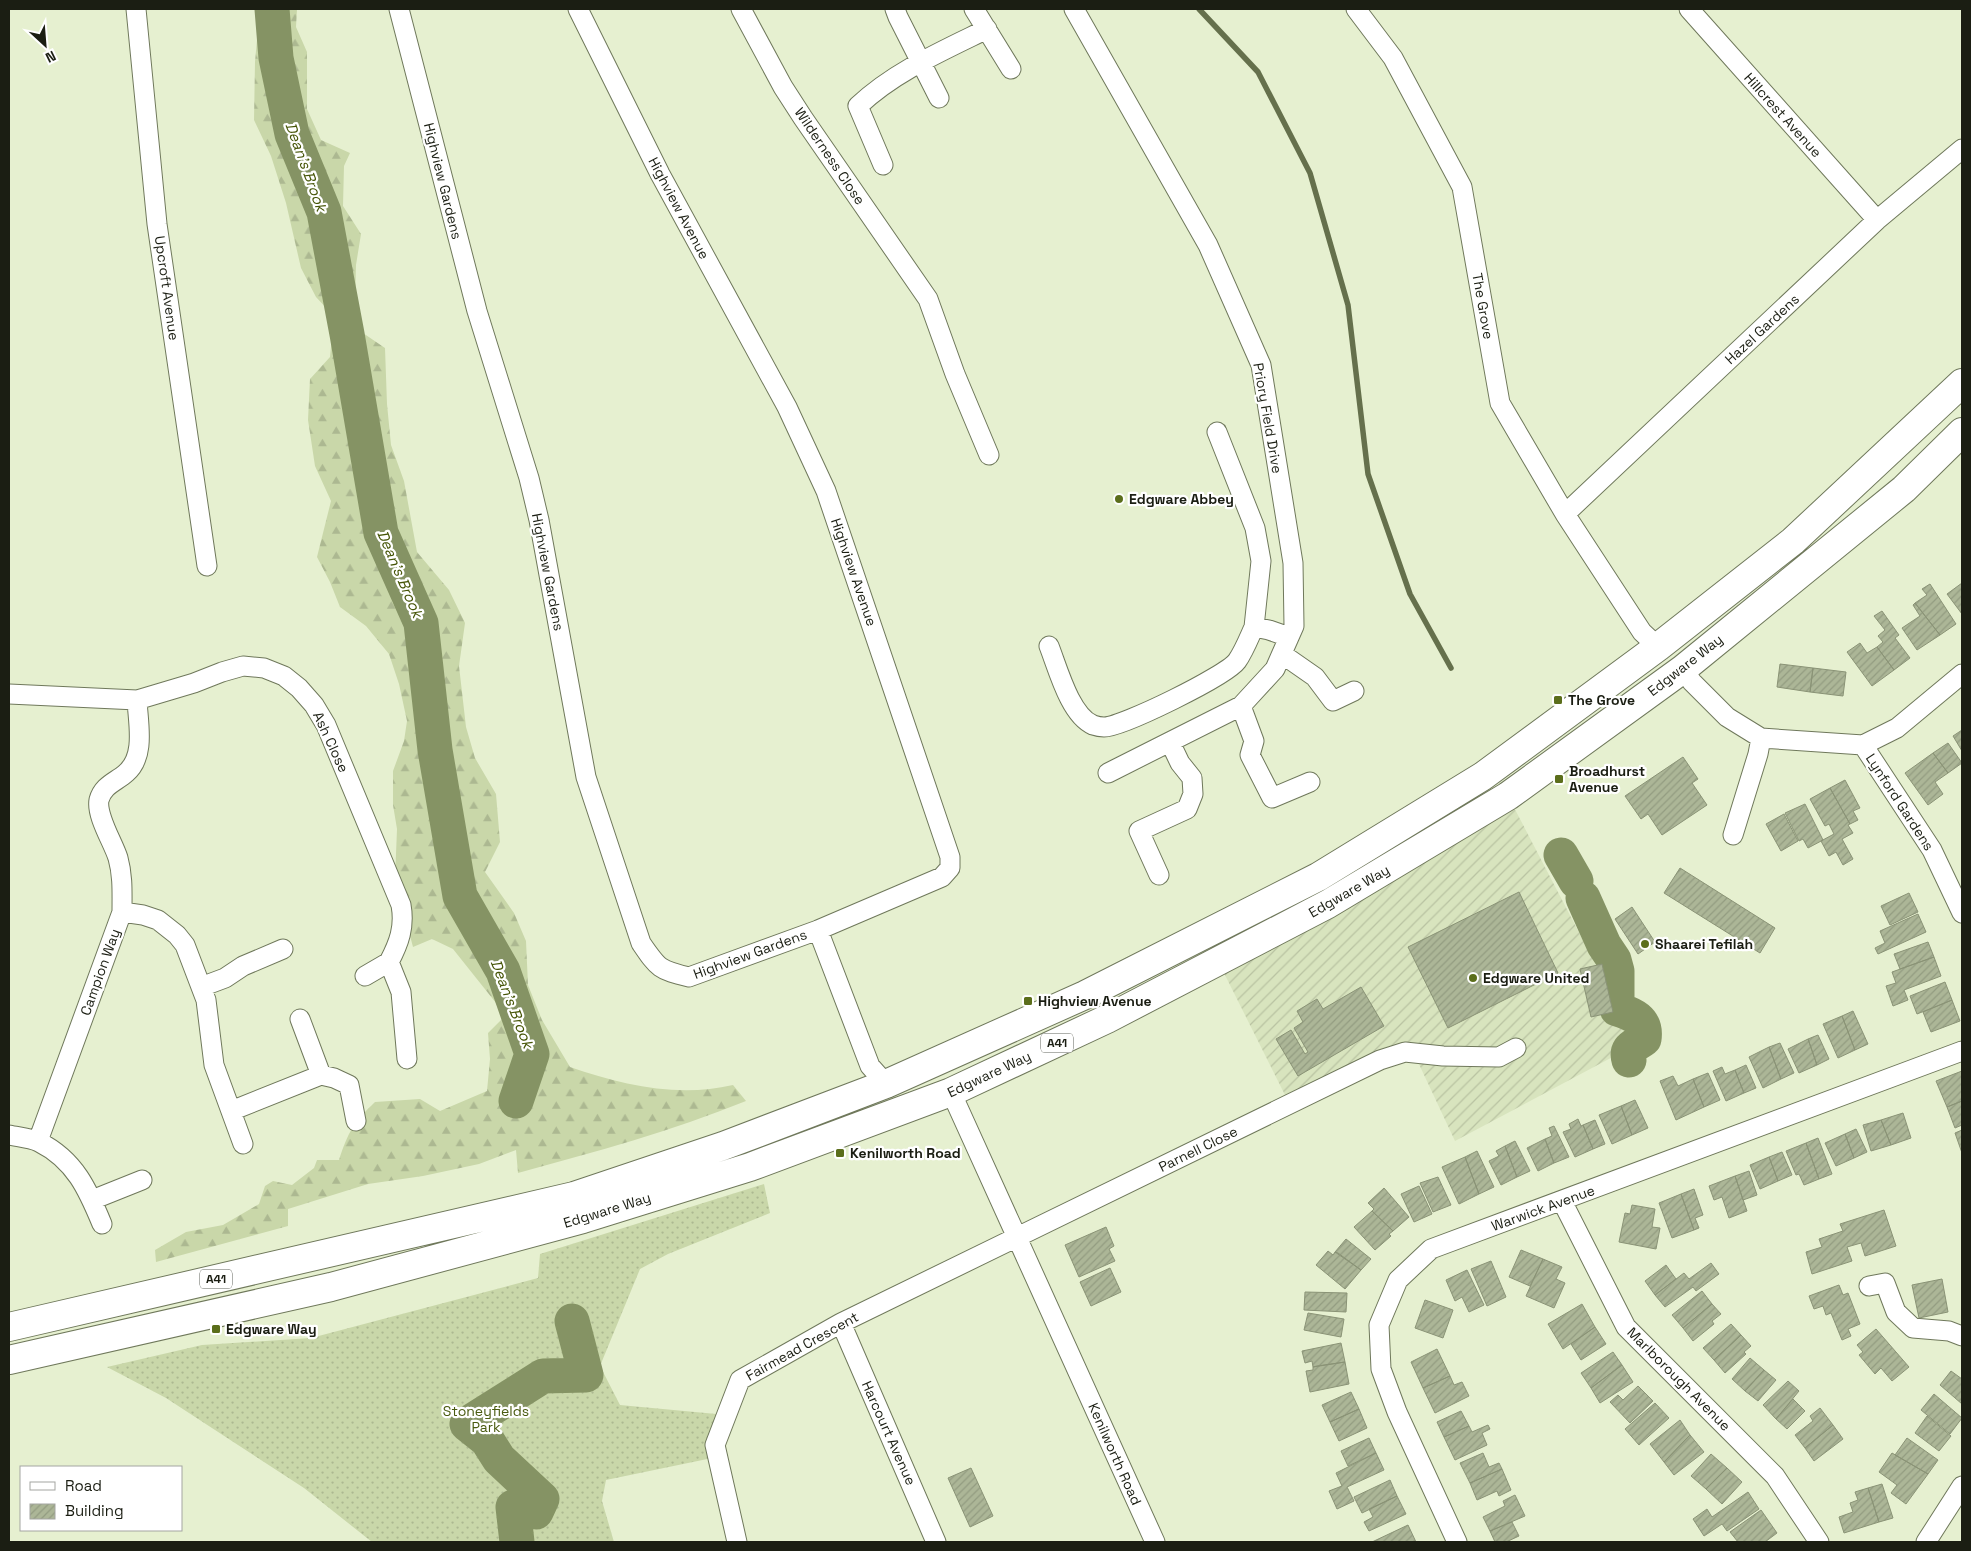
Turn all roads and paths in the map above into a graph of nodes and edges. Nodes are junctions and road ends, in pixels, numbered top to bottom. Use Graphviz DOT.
graph roads {
  1 [pos="136,9"];
  2 [pos="399,9"];
  3 [pos="578,9"];
  4 [pos="741,9"];
  5 [pos="895,9"];
  6 [pos="974,9"];
  7 [pos="1074,9"];
  8 [pos="1356,9"];
  9 [pos="1689,9"];
  10 [pos="986,29"];
  11 [pos="921,62"];
  12 [pos="1011,69"];
  13 [pos="939,98"];
  14 [pos="1962,149"];
  15 [pos="883,165"];
  16 [pos="1877,220"];
  17 [pos="1955,390"];
  18 [pos="1217,432"];
  19 [pos="1962,432"];
  20 [pos="989,456"];
  21 [pos="1565,514"];
  22 [pos="207,566"];
  23 [pos="1254,627"];
  24 [pos="1049,646"];
  25 [pos="1285,646"];
  26 [pos="1658,647"];
  27 [pos="1683,669"];
  28 [pos="1962,674"];
  29 [pos="1354,691"];
  30 [pos="9,694"];
  31 [pos="137,700"];
  32 [pos="1241,706"];
  33 [pos="1761,738"];
  34 [pos="1170,742"];
  35 [pos="1863,745"];
  36 [pos="1108,773"];
  37 [pos="1310,782"];
  38 [pos="1733,835"];
  39 [pos="1159,875"];
  40 [pos="122,912"];
  41 [pos="1962,913"];
  42 [pos="818,930"];
  43 [pos="283,949"];
  44 [pos="389,962"];
  45 [pos="365,976"];
  46 [pos="201,987"];
  47 [pos="300,1019"];
  48 [pos="1516,1048"];
  49 [pos="1962,1051"];
  50 [pos="407,1059"];
  51 [pos="321,1075"];
  52 [pos="886,1084"];
  53 [pos="951,1092"];
  54 [pos="231,1111"];
  55 [pos="356,1121"];
  56 [pos="9,1135"];
  57 [pos="38,1141"];
  58 [pos="243,1144"];
  59 [pos="142,1180"];
  60 [pos="92,1200"];
  61 [pos="1562,1201"];
  62 [pos="102,1224"];
  63 [pos="1016,1237"];
  64 [pos="1869,1286"];
  65 [pos="841,1323"];
  66 [pos="9,1327"];
  67 [pos="1962,1336"];
  68 [pos="9,1360"];
  69 [pos="1962,1486"];
  70 [pos="737,1542"];
  71 [pos="936,1542"];
  72 [pos="1155,1542"];
  73 [pos="1457,1542"];
  74 [pos="1819,1542"];
  75 [pos="1926,1542"];
  1 -- 22 [label="street, Upcroft Avenue"];
  2 -- 42 [label="street, Highview Gardens"];
  3 -- 42 [label="street, Highview Avenue"];
  4 -- 20 [label="street, Wilderness Close"];
  5 -- 11 [label="street"];
  6 -- 10 [label="street"];
  7 -- 25 [label="street, Priory Field Drive"];
  8 -- 21 [label="street, The Grove"];
  9 -- 16 [label="street, Hillcrest Avenue"];
  10 -- 11 [label="street"];
  10 -- 12 [label="street"];
  11 -- 13 [label="street"];
  11 -- 15 [label="street"];
  14 -- 16 [label="street, Hazel Gardens"];
  16 -- 21 [label="street, Hazel Gardens"];
  17 -- 26 [label="highway, Edgware Way / A41"];
  18 -- 23 [label="street"];
  19 -- 27 [label="highway, Edgware Way / A41"];
  21 -- 26 [label="street, The Grove"];
  23 -- 24 [label="street"];
  23 -- 25 [label="street"];
  25 -- 29 [label="street"];
  25 -- 32 [label="street, Priory Field Drive"];
  26 -- 52 [label="highway, Edgware Way / A41"];
  27 -- 33 [label="street, Lynford Gardens"];
  27 -- 53 [label="highway, Edgware Way / A41"];
  28 -- 35 [label="street"];
  30 -- 31 [label="street, Ash Close"];
  31 -- 40 [label="street, Campion Way"];
  31 -- 44 [label="street, Ash Close"];
  32 -- 34 [label="street, Priory Field Drive"];
  32 -- 37 [label="street"];
  33 -- 35 [label="street, Lynford Gardens"];
  33 -- 38 [label="street"];
  34 -- 36 [label="street, Priory Field Drive"];
  34 -- 39 [label="street"];
  35 -- 41 [label="street, Lynford Gardens"];
  40 -- 46 [label="street"];
  40 -- 57 [label="street, Campion Way"];
  42 -- 52 [label="street"];
  43 -- 46 [label="street"];
  44 -- 45 [label="street"];
  44 -- 50 [label="street"];
  46 -- 54 [label="street"];
  47 -- 51 [label="street"];
  48 -- 63 [label="street, Parnell Close"];
  49 -- 61 [label="street, Warwick Avenue"];
  51 -- 54 [label="street"];
  51 -- 55 [label="street"];
  52 -- 66 [label="highway, Edgware Way / A41"];
  53 -- 63 [label="street, Kenilworth Road"];
  53 -- 68 [label="highway, Edgware Way / A41"];
  54 -- 58 [label="street"];
  56 -- 57 [label="street"];
  57 -- 60 [label="street"];
  59 -- 60 [label="street"];
  60 -- 62 [label="street"];
  61 -- 73 [label="street, Warwick Avenue"];
  61 -- 74 [label="street, Marlborough Avenue"];
  63 -- 65 [label="street, Fairmead Crescent"];
  63 -- 72 [label="street, Kenilworth Road"];
  64 -- 67 [label="street"];
  65 -- 70 [label="street, Fairmead Crescent"];
  65 -- 71 [label="street, Harcourt Avenue"];
  69 -- 75 [label="street"];
}
